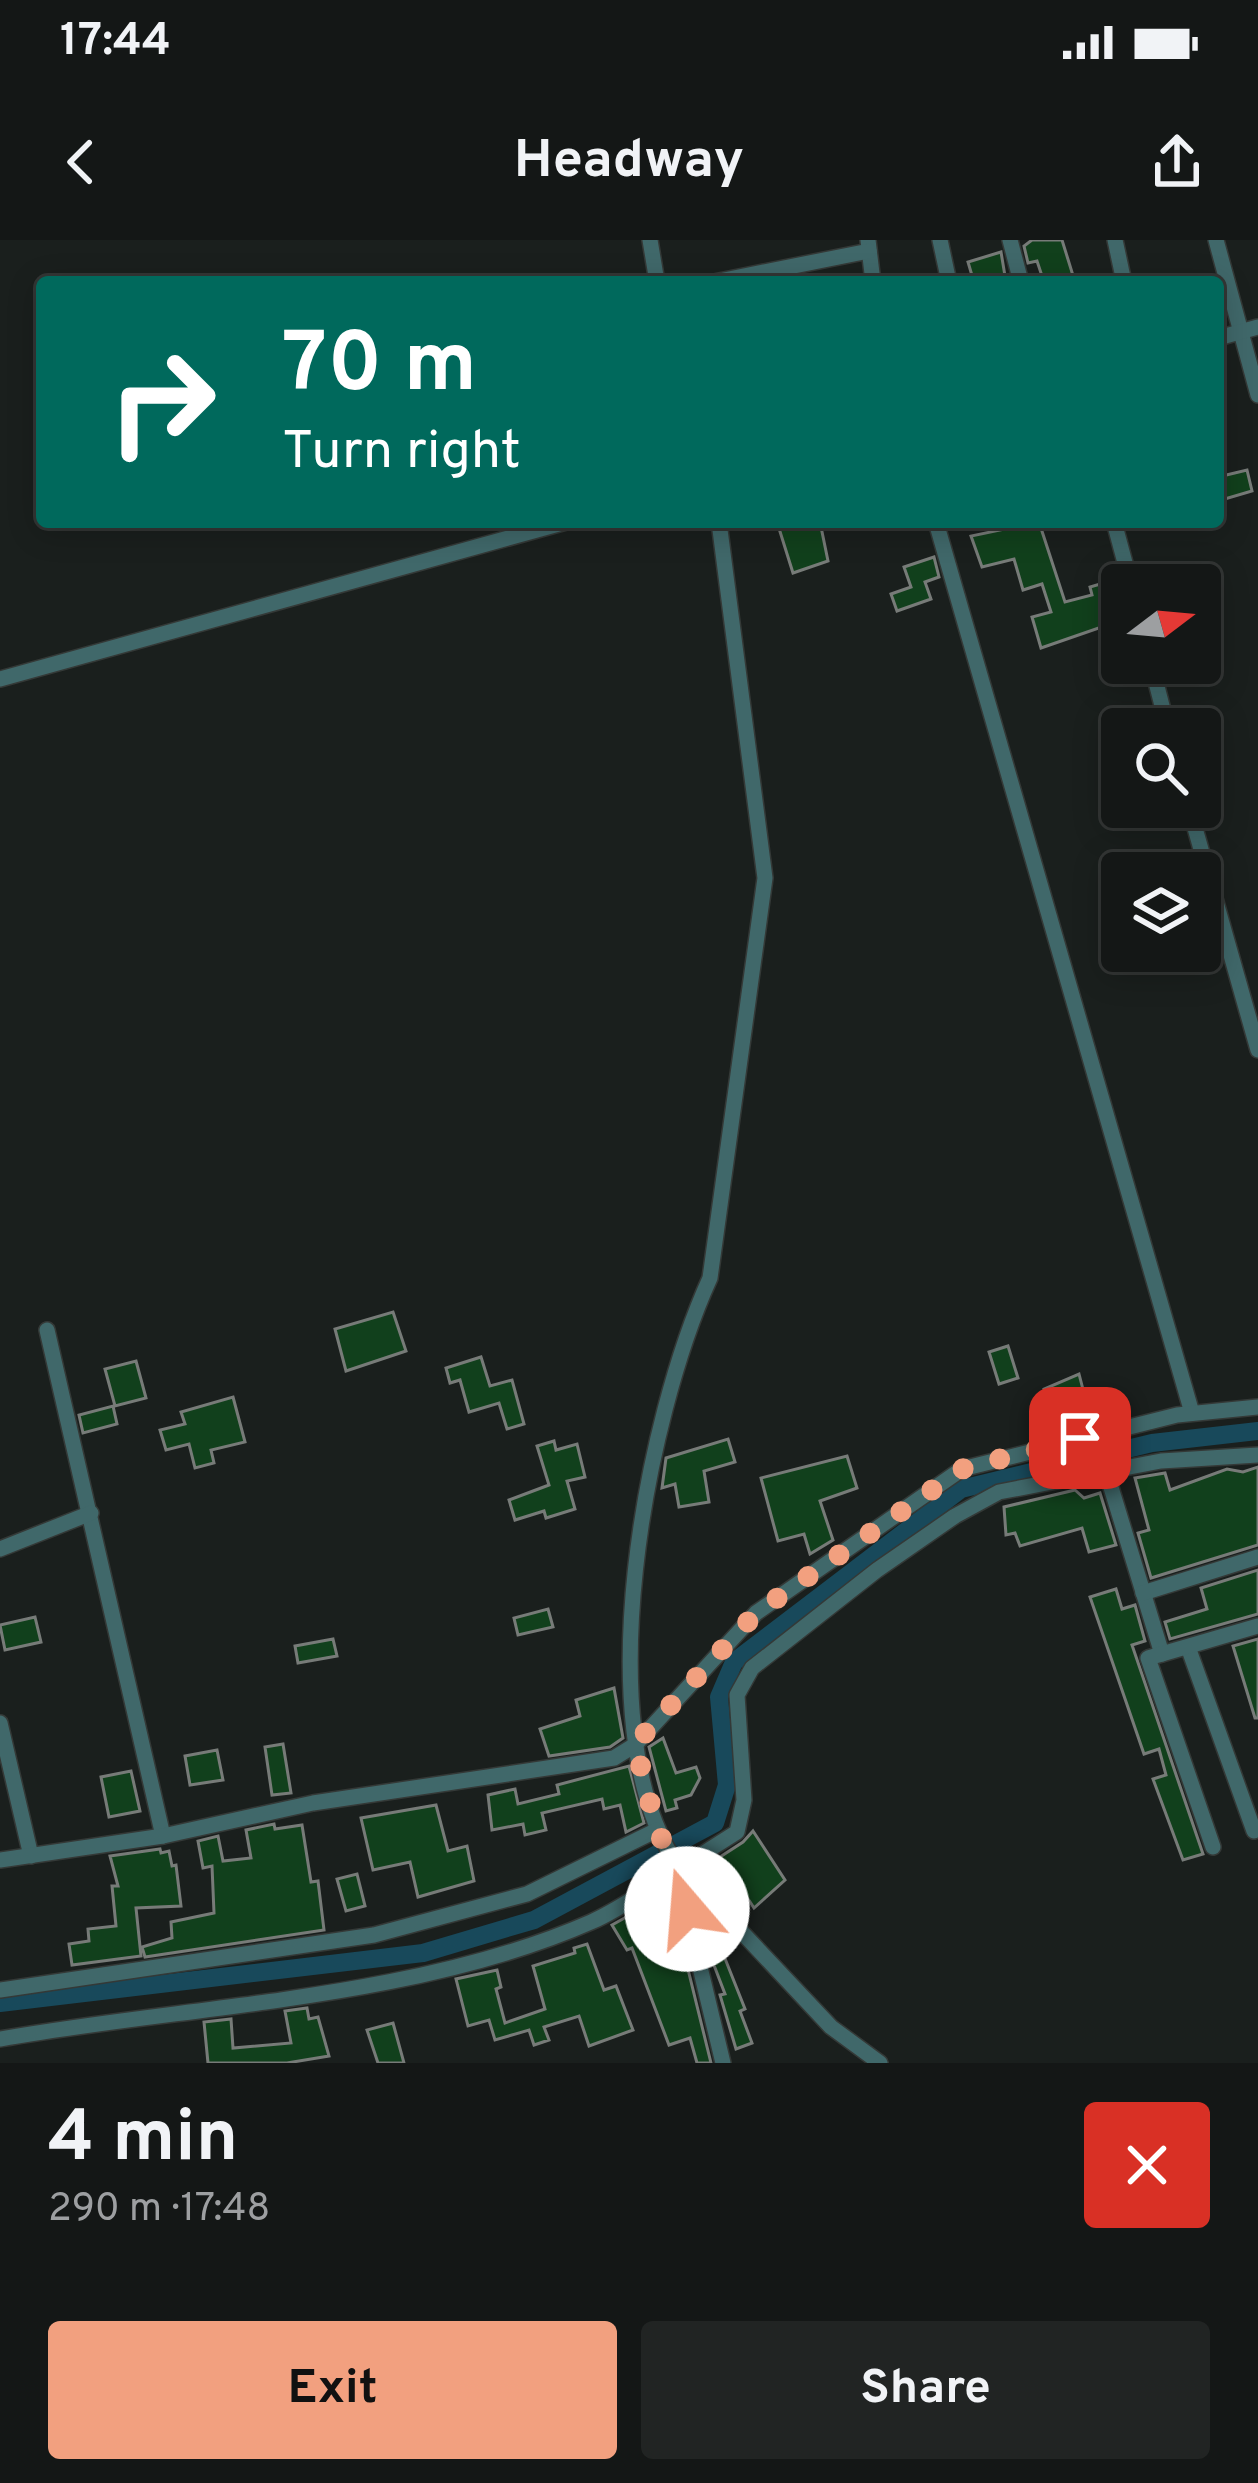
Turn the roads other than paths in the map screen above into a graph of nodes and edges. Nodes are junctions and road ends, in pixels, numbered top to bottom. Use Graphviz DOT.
graph roads {
  1 [pos="650,240"];
  2 [pos="940,240"];
  3 [pos="1010,240"];
  4 [pos="1114,240"];
  5 [pos="1216,240"];
  6 [pos="868,246"];
  7 [pos="656,276"];
  8 [pos="740,276"];
  9 [pos="872,276"];
  10 [pos="948,276"];
  11 [pos="1020,276"];
  12 [pos="1123,276"];
  13 [pos="1258,327"];
  14 [pos="1240,332"];
  15 [pos="1224,336"];
  16 [pos="1258,394"];
  17 [pos="544,528"];
  18 [pos="719,528"];
  19 [pos="937,528"];
  20 [pos="1116,528"];
  21 [pos="1125,564"];
  22 [pos="0,679"];
  23 [pos="1195,828"];
  24 [pos="1258,1050"];
  25 [pos="47,1330"];
  26 [pos="1258,1408"];
  27 [pos="1192,1413"];
  28 [pos="1258,1455"];
  29 [pos="1106,1471"];
  30 [pos="91,1513"];
  31 [pos="0,1550"];
  32 [pos="1258,1557"];
  33 [pos="1143,1593"];
  34 [pos="1258,1626"];
  35 [pos="1188,1647"];
  36 [pos="1162,1654"];
  37 [pos="0,1723"];
  38 [pos="635,1744"];
  39 [pos="657,1830"];
  40 [pos="1254,1831"];
  41 [pos="163,1836"];
  42 [pos="1213,1846"];
  43 [pos="31,1856"];
  44 [pos="0,1860"];
  45 [pos="676,1862"];
  46 [pos="0,1990"];
  47 [pos="0,2039"];
  48 [pos="723,2063"];
  49 [pos="880,2063"];
  1 -- 7 [label="street"];
  2 -- 10 [label="street"];
  3 -- 11 [label="street"];
  4 -- 12 [label="street"];
  5 -- 14 [label="street"];
  6 -- 8 [label="street"];
  6 -- 9 [label="street"];
  13 -- 14 [label="street"];
  14 -- 15 [label="street"];
  14 -- 16 [label="street"];
  17 -- 22 [label="street"];
  18 -- 38 [label="street"];
  19 -- 27 [label="street"];
  20 -- 21 [label="street"];
  23 -- 24 [label="street"];
  25 -- 30 [label="street"];
  26 -- 27 [label="street"];
  27 -- 38 [label="street"];
  28 -- 29 [label="street"];
  29 -- 33 [label="street"];
  29 -- 45 [label="street"];
  30 -- 31 [label="street"];
  30 -- 41 [label="street"];
  32 -- 33 [label="street"];
  33 -- 36 [label="street"];
  34 -- 35 [label="street"];
  35 -- 36 [label="street"];
  35 -- 40 [label="street"];
  36 -- 42 [label="street"];
  37 -- 43 [label="street"];
  38 -- 39 [label="street"];
  38 -- 41 [label="street"];
  39 -- 45 [label="street"];
  39 -- 46 [label="street"];
  41 -- 43 [label="street"];
  43 -- 44 [label="street"];
  45 -- 47 [label="street"];
  45 -- 48 [label="street"];
  45 -- 49 [label="street"];
}
